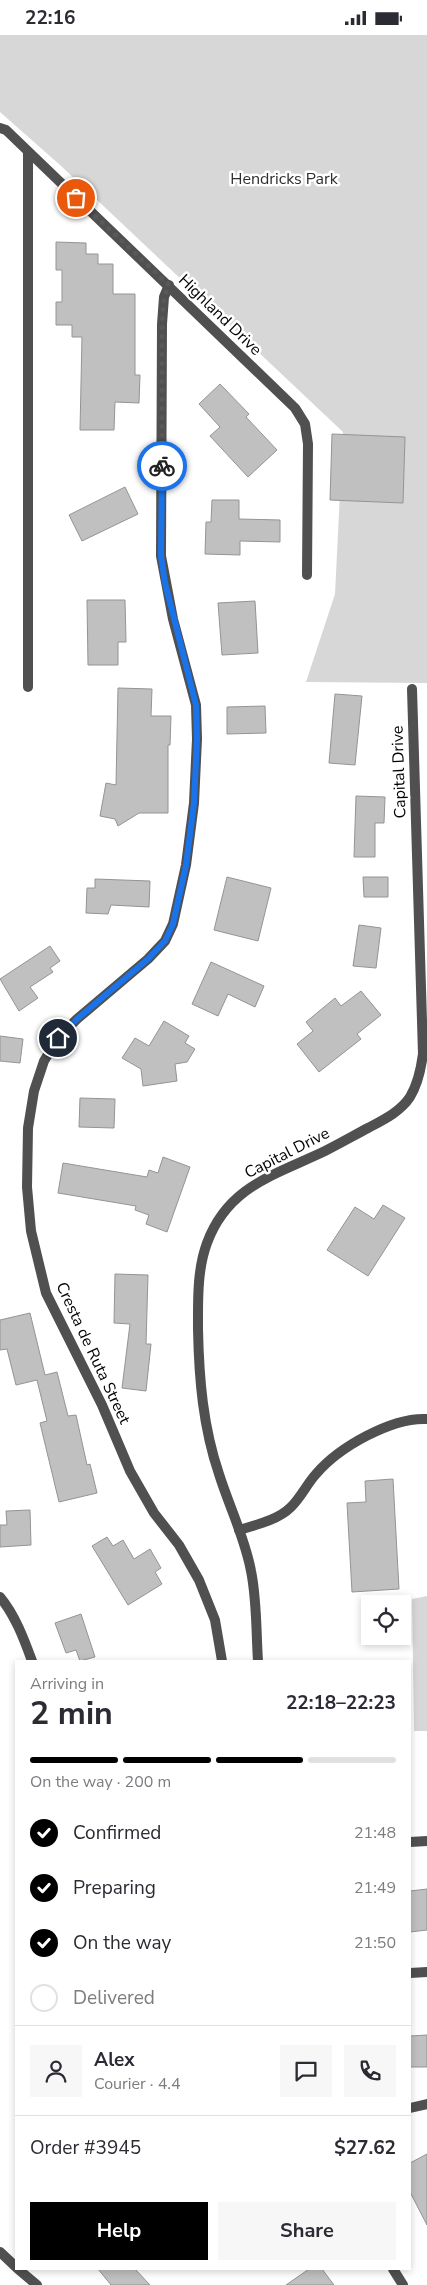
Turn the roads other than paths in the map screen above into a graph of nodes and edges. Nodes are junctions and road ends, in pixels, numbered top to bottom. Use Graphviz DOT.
graph roads {
  1 [pos="0,128"];
  2 [pos="28,152"];
  3 [pos="169,285"];
  4 [pos="307,575"];
  5 [pos="28,687"];
  6 [pos="412,689"];
  7 [pos="424,970"];
  8 [pos="427,1419"];
  9 [pos="239,1530"];
  10 [pos="0,1597"];
  11 [pos="32,1660"];
  12 [pos="222,1660"];
  13 [pos="258,1660"];
  14 [pos="427,1841"];
  15 [pos="411,1842"];
  16 [pos="427,1972"];
  17 [pos="411,1973"];
  18 [pos="427,2104"];
  19 [pos="411,2107"];
  20 [pos="0,2252"];
  21 [pos="15,2266"];
  22 [pos="19,2270"];
  23 [pos="394,2270"];
  24 [pos="38,2285"];
  25 [pos="404,2285"];
  1 -- 2 [label="street, Highland Drive"];
  2 -- 3 [label="street, Highland Drive"];
  2 -- 5 [label="street"];
  3 -- 4 [label="street, Highland Drive"];
  3 -- 12 [label="street, Cresta de Ruta Street"];
  6 -- 7 [label="street, Capital Drive"];
  7 -- 9 [label="street, Capital Drive"];
  8 -- 9 [label="street"];
  9 -- 13 [label="street, Capital Drive"];
  10 -- 11 [label="street"];
  14 -- 15 [label="street"];
  16 -- 17 [label="street"];
  18 -- 19 [label="street"];
  20 -- 21 [label="street"];
  22 -- 24 [label="street"];
  23 -- 25 [label="street"];
}
